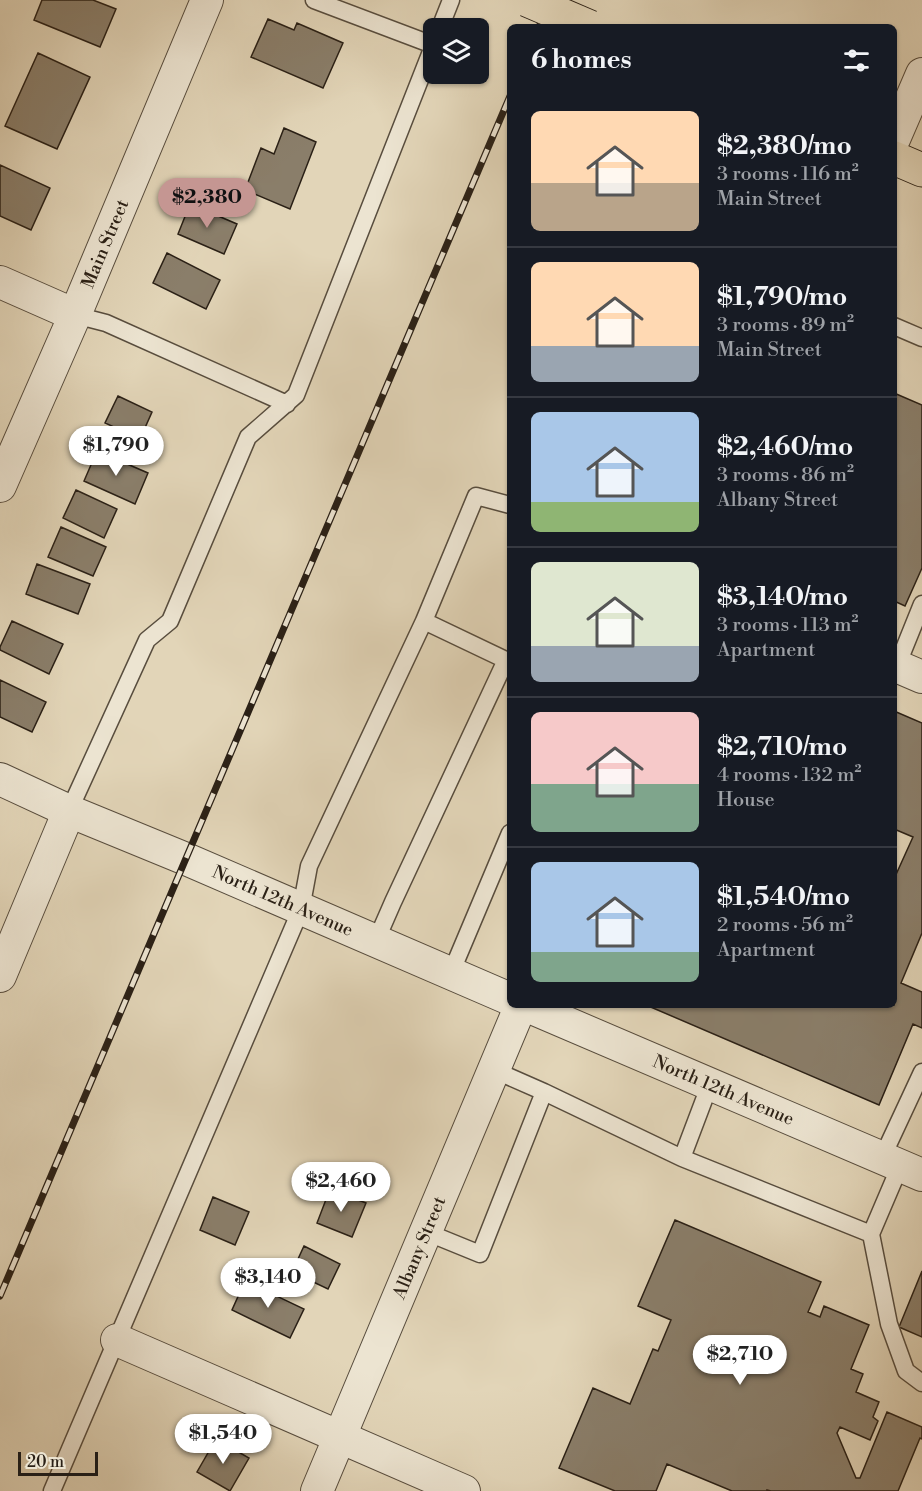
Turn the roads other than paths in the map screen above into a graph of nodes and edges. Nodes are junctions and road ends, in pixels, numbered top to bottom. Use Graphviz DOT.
graph roads {
  1 [pos="207,0"];
  2 [pos="314,0"];
  3 [pos="451,0"];
  4 [pos="527,0"];
  5 [pos="444,18"];
  6 [pos="583,24"];
  7 [pos="423,41"];
  8 [pos="423,71"];
  9 [pos="922,74"];
  10 [pos="897,132"];
  11 [pos="0,282"];
  12 [pos="75,315"];
  13 [pos="897,327"];
  14 [pos="922,338"];
  15 [pos="287,404"];
  16 [pos="0,486"];
  17 [pos="507,504"];
  18 [pos="922,604"];
  19 [pos="424,621"];
  20 [pos="507,661"];
  21 [pos="507,663"];
  22 [pos="904,669"];
  23 [pos="0,779"];
  24 [pos="69,811"];
  25 [pos="507,840"];
  26 [pos="301,909"];
  27 [pos="376,942"];
  28 [pos="451,974"];
  29 [pos="0,976"];
  30 [pos="507,998"];
  31 [pos="522,1008"];
  32 [pos="530,1008"];
  33 [pos="494,1070"];
  34 [pos="922,1072"];
  35 [pos="710,1084"];
  36 [pos="544,1092"];
  37 [pos="682,1158"];
  38 [pos="901,1166"];
  39 [pos="426,1232"];
  40 [pos="871,1234"];
  41 [pos="117,1340"];
  42 [pos="922,1383"];
  43 [pos="340,1437"];
  44 [pos="52,1491"];
  45 [pos="317,1491"];
  46 [pos="464,1491"];
  1 -- 12 [label="street, Main Street"];
  2 -- 7 [label="lane"];
  3 -- 5 [label="lane"];
  4 -- 6 [label="main road, bridge"];
  8 -- 15 [label="lane"];
  9 -- 10 [label="street"];
  11 -- 12 [label="street"];
  12 -- 15 [label="lane"];
  12 -- 16 [label="street, Main Street"];
  13 -- 14 [label="lane"];
  15 -- 24 [label="lane"];
  17 -- 19 [label="lane"];
  18 -- 22 [label="lane"];
  19 -- 20 [label="lane"];
  19 -- 26 [label="lane"];
  21 -- 27 [label="lane"];
  23 -- 24 [label="street, North 12th Avenue"];
  24 -- 26 [label="street, North 12th Avenue"];
  24 -- 29 [label="street"];
  25 -- 28 [label="lane"];
  26 -- 27 [label="street, North 12th Avenue"];
  26 -- 41 [label="lane"];
  27 -- 28 [label="street, North 12th Avenue"];
  28 -- 30 [label="street, North 12th Avenue"];
  31 -- 33 [label="street, Albany Street"];
  32 -- 35 [label="street, North 12th Avenue"];
  33 -- 36 [label="lane"];
  33 -- 39 [label="street, Albany Street"];
  34 -- 38 [label="lane"];
  35 -- 37 [label="lane"];
  35 -- 38 [label="street, North 12th Avenue"];
  36 -- 37 [label="lane"];
  36 -- 39 [label="lane"];
  37 -- 40 [label="lane"];
  38 -- 40 [label="lane"];
  39 -- 43 [label="street, Albany Street"];
  40 -- 42 [label="lane"];
  41 -- 43 [label="street"];
  41 -- 44 [label="lane"];
  43 -- 45 [label="street, Albany Street"];
  43 -- 46 [label="street"];
}
